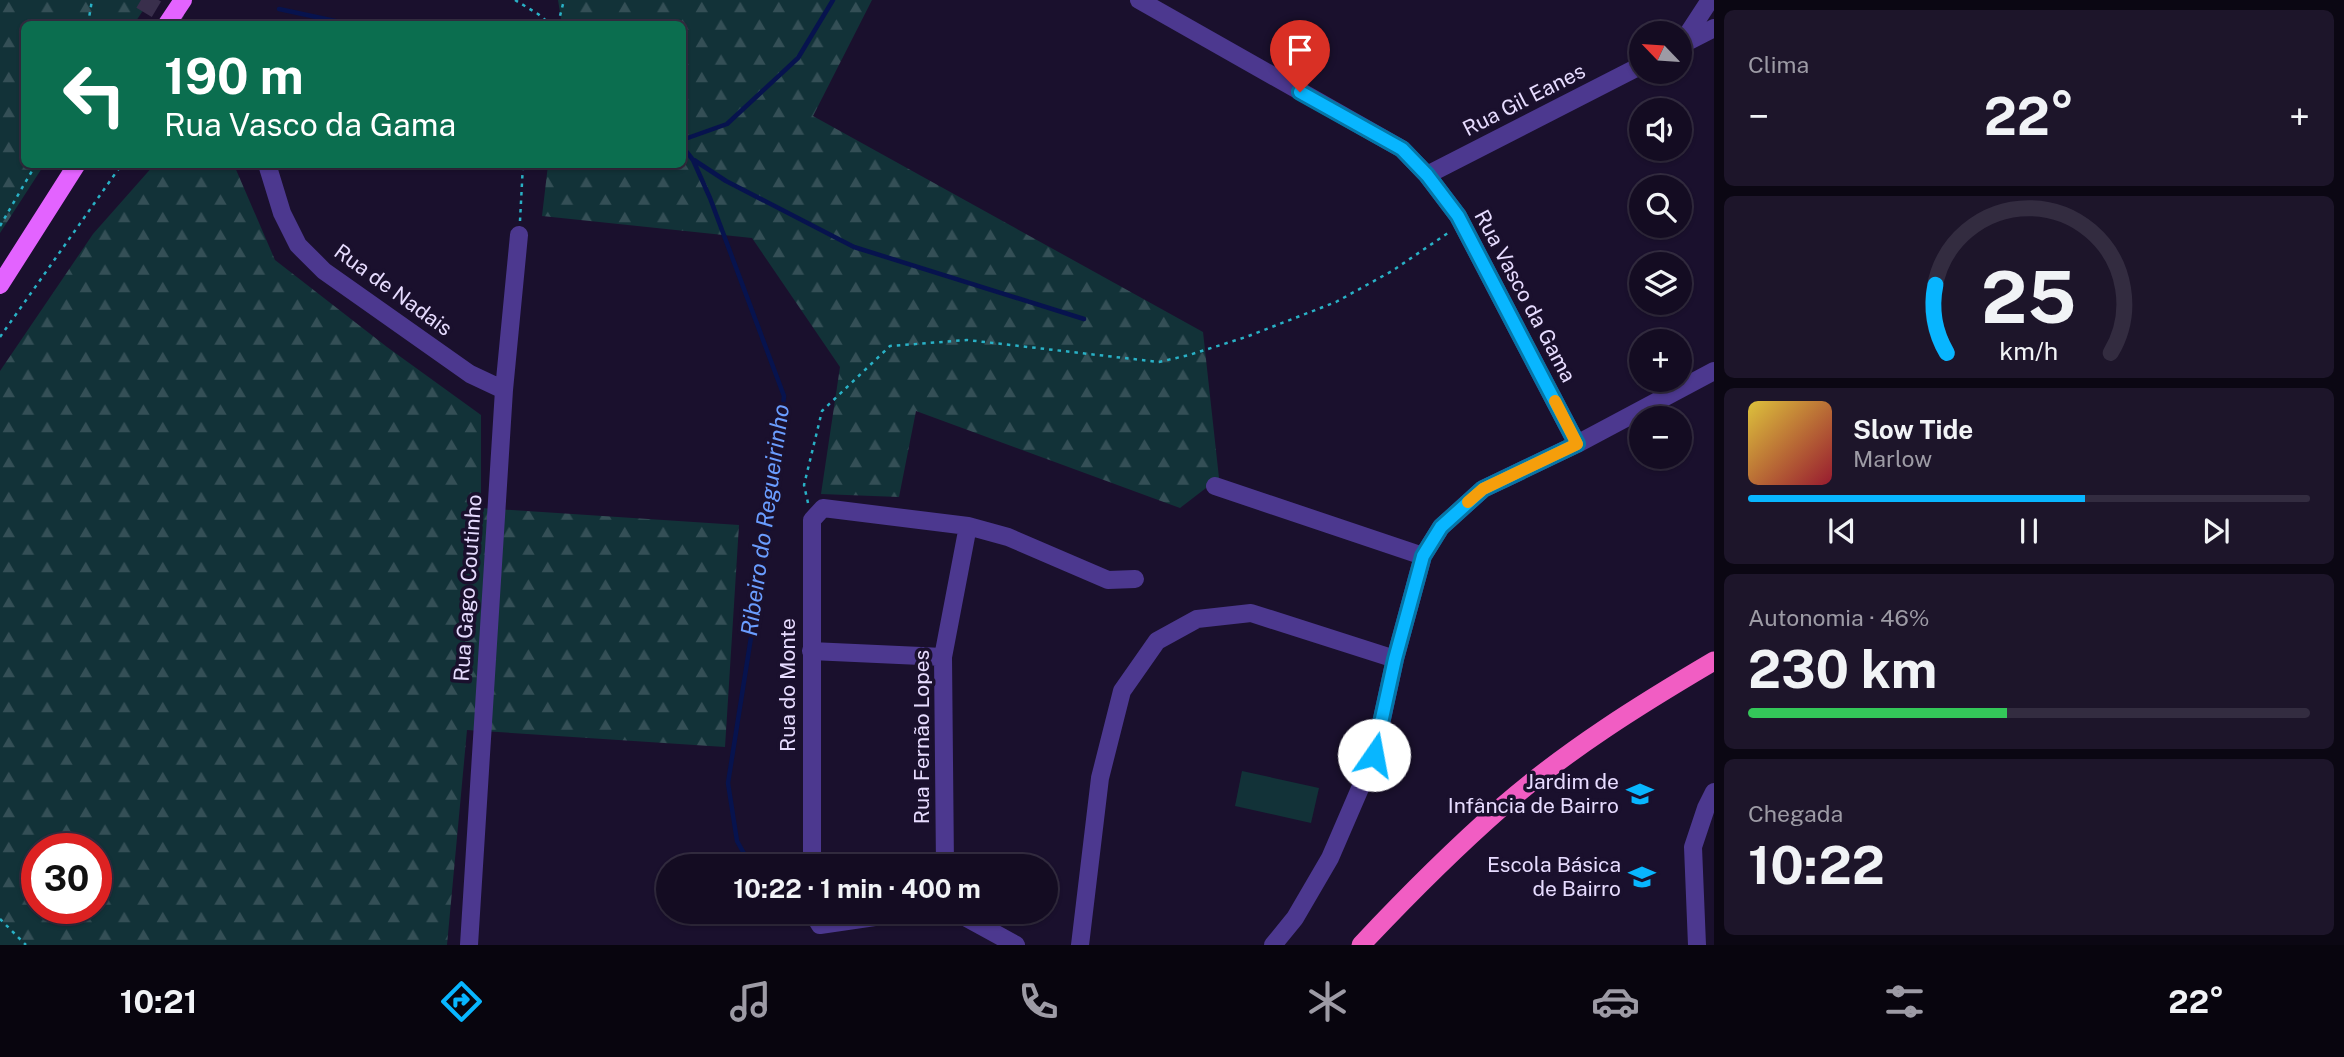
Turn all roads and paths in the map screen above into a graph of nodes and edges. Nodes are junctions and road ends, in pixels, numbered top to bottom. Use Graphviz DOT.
graph roads {
  1 [pos="92,0"];
  2 [pos="183,0"];
  3 [pos="515,0"];
  4 [pos="564,0"];
  5 [pos="1139,0"];
  6 [pos="1710,0"];
  7 [pos="88,21"];
  8 [pos="169,21"];
  9 [pos="546,21"];
  10 [pos="559,21"];
  11 [pos="1692,28"];
  12 [pos="1714,28"];
  13 [pos="1692,40"];
  14 [pos="1629,72"];
  15 [pos="34,168"];
  16 [pos="74,168"];
  17 [pos="119,168"];
  18 [pos="268,168"];
  19 [pos="523,168"];
  20 [pos="1427,175"];
  21 [pos="1462,224"];
  22 [pos="0,226"];
  23 [pos="519,235"];
  24 [pos="0,285"];
  25 [pos="0,337"];
  26 [pos="1714,371"];
  27 [pos="503,390"];
  28 [pos="1577,444"];
  29 [pos="1215,486"];
  30 [pos="817,514"];
  31 [pos="968,526"];
  32 [pos="1423,556"];
  33 [pos="1135,579"];
  34 [pos="811,651"];
  35 [pos="943,657"];
  36 [pos="1395,659"];
  37 [pos="1714,661"];
  38 [pos="1714,671"];
  39 [pos="1714,792"];
  40 [pos="812,854"];
  41 [pos="945,854"];
  42 [pos="0,919"];
  43 [pos="978,924"];
  44 [pos="26,945"];
  45 [pos="469,945"];
  46 [pos="1016,945"];
  47 [pos="1080,945"];
  48 [pos="1273,945"];
  49 [pos="1361,945"];
  50 [pos="1374,945"];
  51 [pos="1697,945"];
  1 -- 7 [label="path"];
  2 -- 8 [label="main road"];
  3 -- 9 [label="path"];
  4 -- 10 [label="path"];
  5 -- 20 [label="street, Rua Vasco da Gama"];
  6 -- 11 [label="street"];
  12 -- 13 [label="street"];
  14 -- 20 [label="street, Rua Gil Eanes"];
  15 -- 22 [label="path"];
  16 -- 24 [label="main road"];
  17 -- 25 [label="path"];
  18 -- 27 [label="street, Rua de Nadais"];
  19 -- 23 [label="path"];
  20 -- 21 [label="street, Rua Vasco da Gama"];
  21 -- 28 [label="street, Rua Vasco da Gama"];
  21 -- 30 [label="path"];
  23 -- 27 [label="street, Rua Gago Coutinho"];
  26 -- 28 [label="street"];
  27 -- 45 [label="street, Rua Gago Coutinho"];
  28 -- 32 [label="street"];
  29 -- 32 [label="street"];
  30 -- 31 [label="street"];
  30 -- 34 [label="street, Rua do Monte"];
  31 -- 33 [label="street"];
  31 -- 35 [label="street, Rua Fernão Lopes"];
  32 -- 36 [label="street"];
  34 -- 35 [label="street"];
  34 -- 40 [label="street, Rua do Monte"];
  35 -- 41 [label="street, Rua Fernão Lopes"];
  36 -- 47 [label="street"];
  36 -- 48 [label="street"];
  37 -- 49 [label="highway"];
  38 -- 50 [label="highway"];
  39 -- 51 [label="street"];
  42 -- 44 [label="path"];
  43 -- 46 [label="street"];
}
